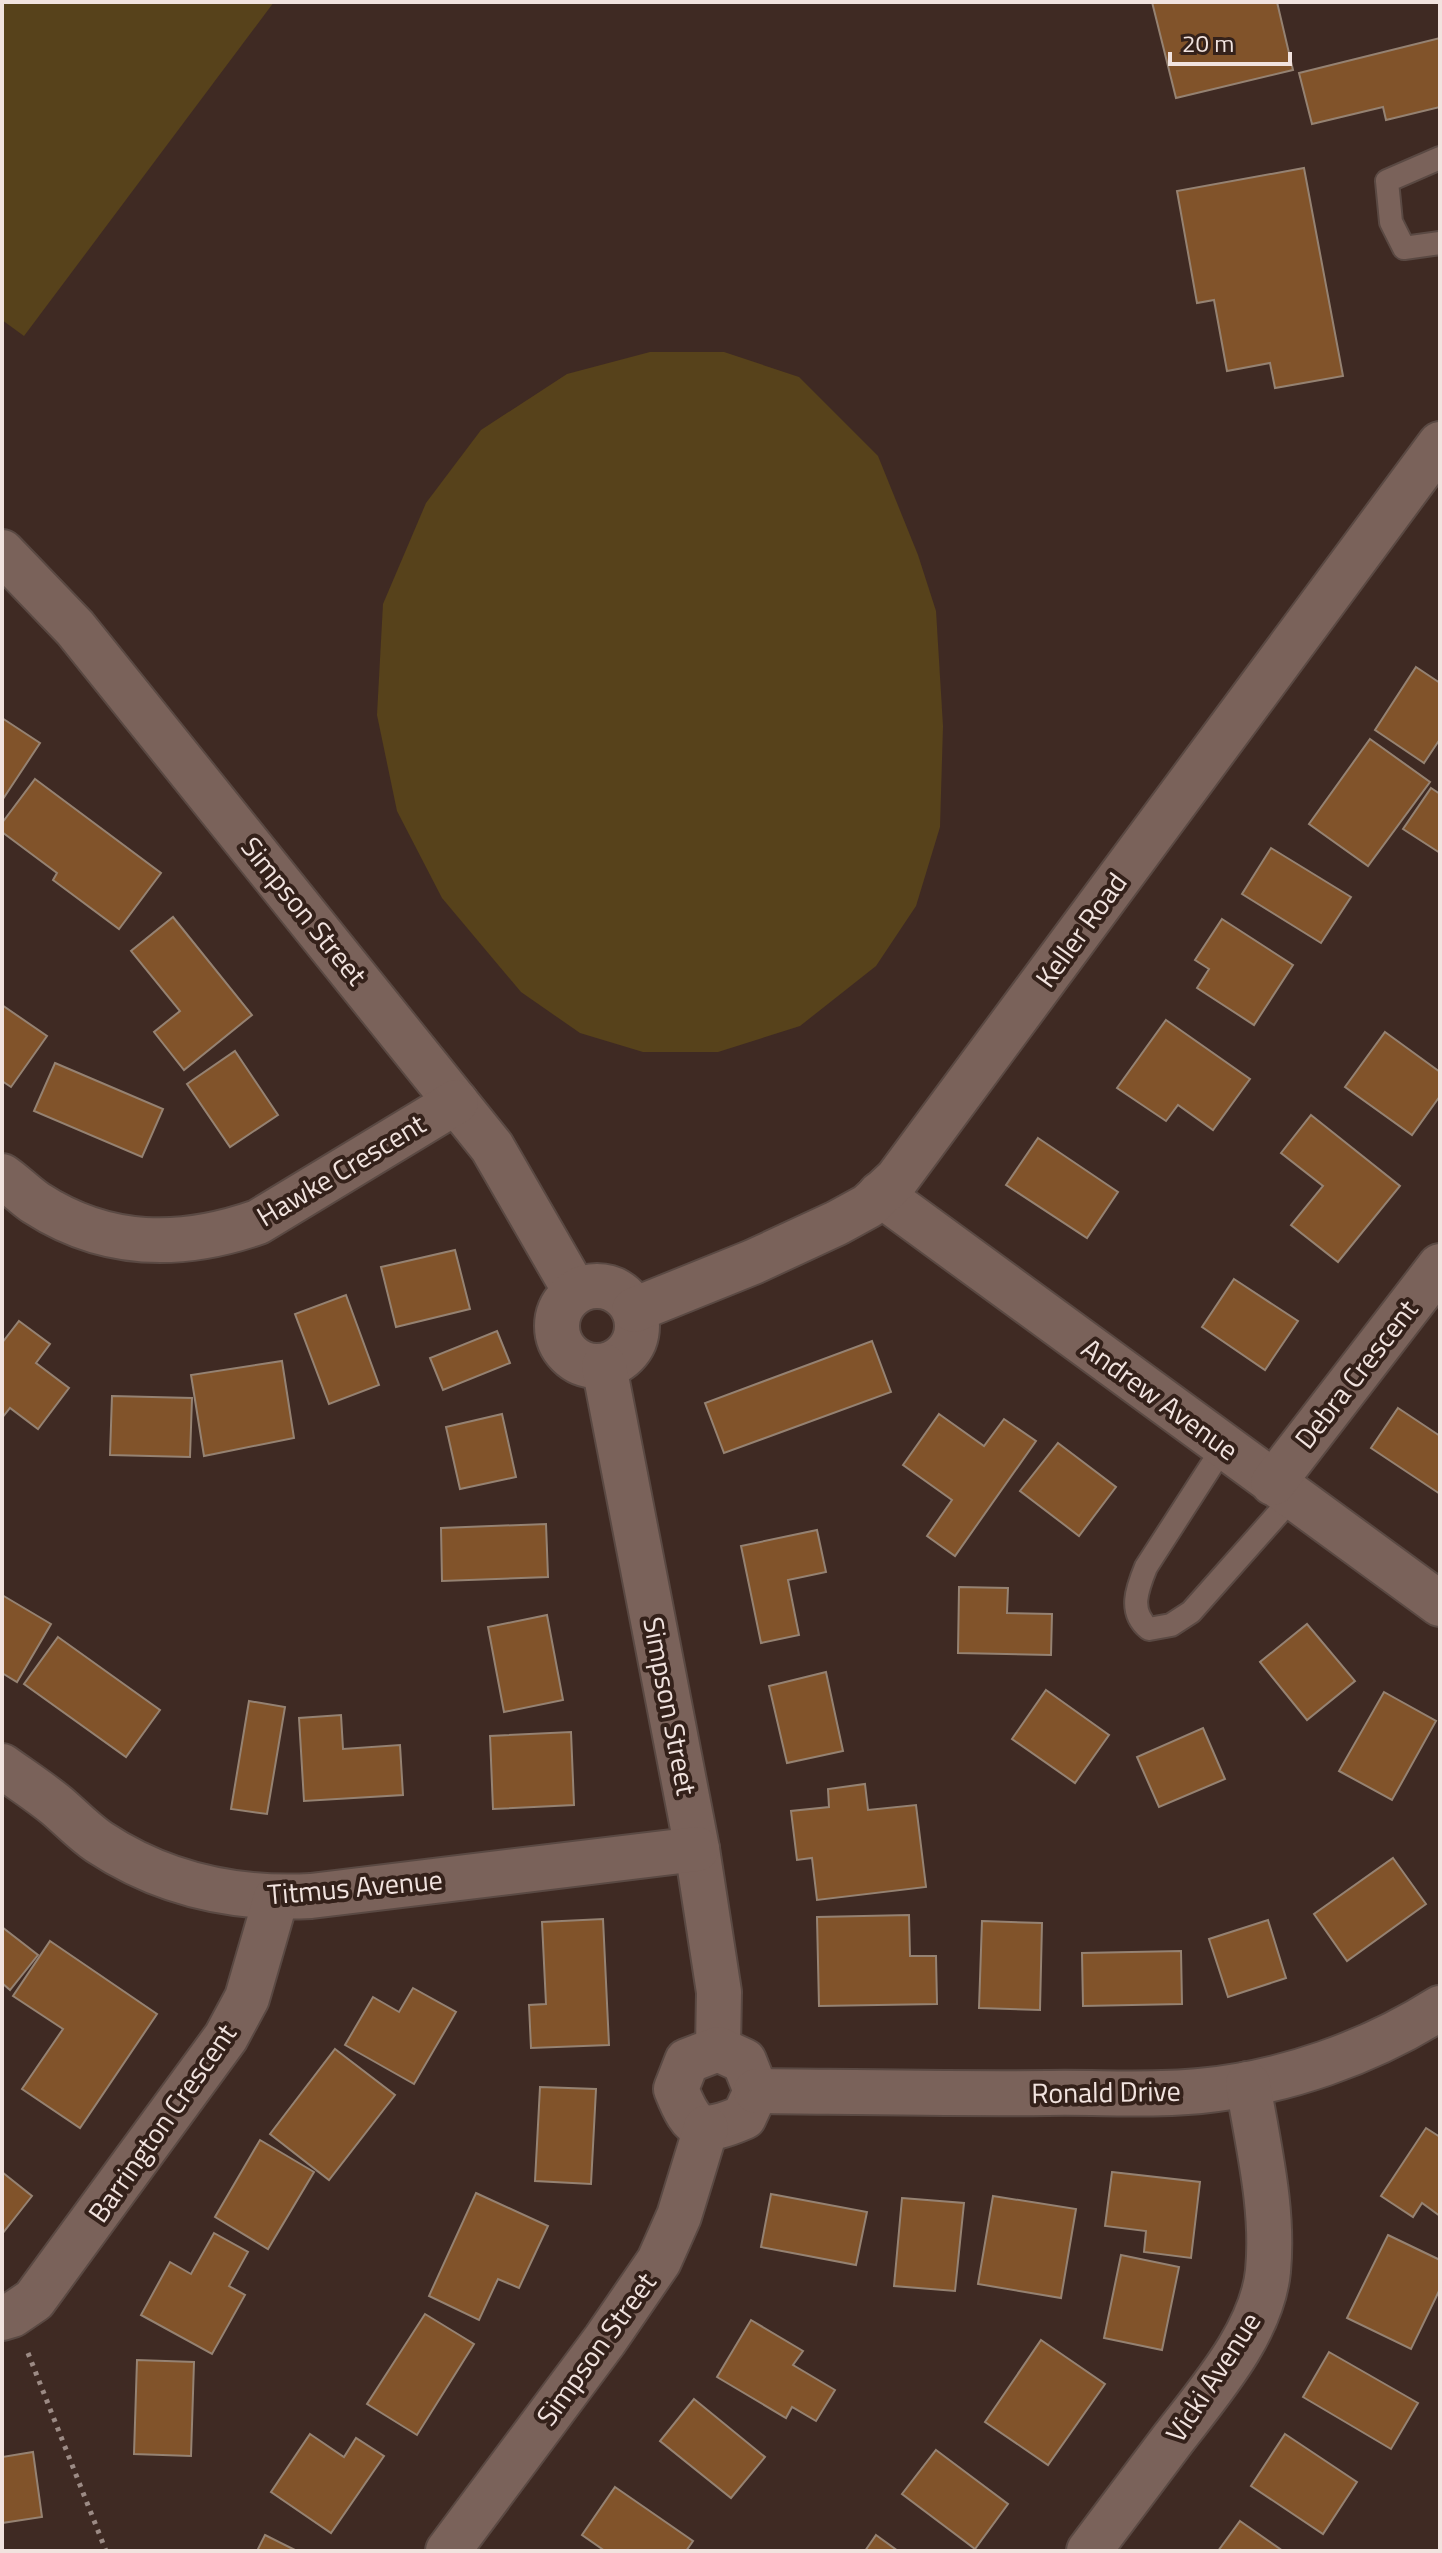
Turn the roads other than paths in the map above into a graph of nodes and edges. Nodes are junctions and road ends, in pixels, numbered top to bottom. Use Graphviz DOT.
graph roads {
  1 [pos="1440,158"];
  2 [pos="1440,243"];
  3 [pos="1440,444"];
  4 [pos="2,552"];
  5 [pos="456,1102"];
  6 [pos="2,1176"];
  7 [pos="880,1194"];
  8 [pos="1440,1266"];
  9 [pos="575,1291"];
  10 [pos="634,1310"];
  11 [pos="604,1366"];
  12 [pos="1224,1446"];
  13 [pos="1283,1490"];
  14 [pos="1440,1604"];
  15 [pos="2,1766"];
  16 [pos="697,1849"];
  17 [pos="276,1898"];
  18 [pos="1440,2008"];
  19 [pos="718,2049"];
  20 [pos="1248,2084"];
  21 [pos="756,2091"];
  22 [pos="706,2128"];
  23 [pos="7,2317"];
  24 [pos="448,2551"];
  25 [pos="1089,2551"];
  1 -- 2 [label="lane"];
  3 -- 7 [label="street, Keller Road"];
  4 -- 5 [label="street, Simpson Street"];
  5 -- 6 [label="street, Hawke Crescent"];
  5 -- 9 [label="street, Simpson Street"];
  7 -- 10 [label="street, Keller Road"];
  7 -- 12 [label="street, Andrew Avenue"];
  8 -- 13 [label="street, Debra Crescent"];
  9 -- 10 [label="street"];
  9 -- 11 [label="street"];
  10 -- 11 [label="street"];
  11 -- 16 [label="street, Simpson Street"];
  12 -- 13 [label="street, Andrew Avenue"];
  12 -- 13 [label="lane, Debra Crescent"];
  13 -- 14 [label="street, Andrew Avenue"];
  15 -- 17 [label="street, Titmus Avenue"];
  16 -- 17 [label="street, Titmus Avenue"];
  16 -- 19 [label="street, Simpson Street"];
  17 -- 23 [label="street, Barrington Crescent"];
  18 -- 20 [label="street, Ronald Drive"];
  19 -- 21 [label="street"];
  19 -- 22 [label="street"];
  20 -- 21 [label="street, Ronald Drive"];
  20 -- 25 [label="street, Vicki Avenue"];
  21 -- 22 [label="street"];
  22 -- 24 [label="street, Simpson Street"];
}
